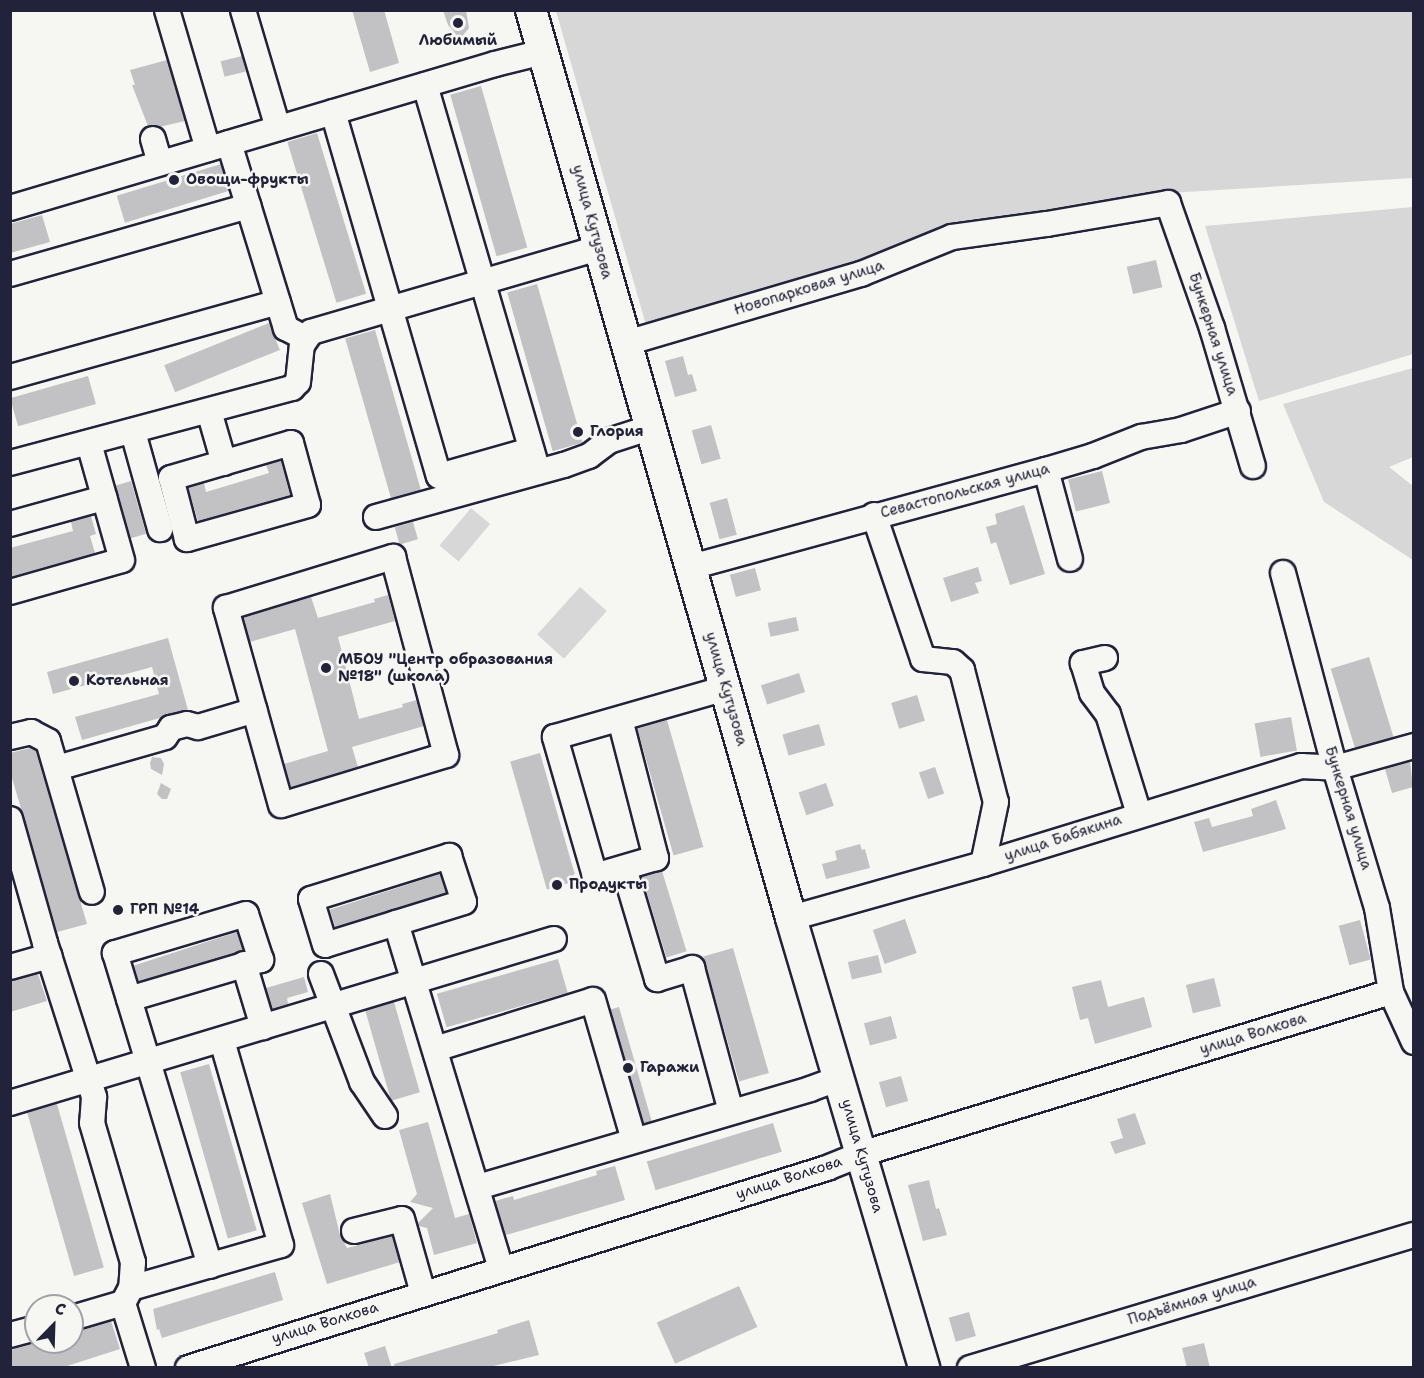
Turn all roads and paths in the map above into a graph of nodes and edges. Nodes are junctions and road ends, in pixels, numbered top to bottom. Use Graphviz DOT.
graph roads {
  1 [pos="167,10"];
  2 [pos="243,10"];
  3 [pos="531,10"];
  4 [pos="543,52"];
  5 [pos="425,85"];
  6 [pos="333,112"];
  7 [pos="278,128"];
  8 [pos="153,138"];
  9 [pos="219,146"];
  10 [pos="160,164"];
  11 [pos="1168,203"];
  12 [pos="248,206"];
  13 [pos="10,208"];
  14 [pos="599,248"];
  15 [pos="10,274"];
  16 [pos="484,280"];
  17 [pos="278,302"];
  18 [pos="389,308"];
  19 [pos="305,338"];
  20 [pos="626,343"];
  21 [pos="10,377"];
  22 [pos="209,411"];
  23 [pos="1238,411"];
  24 [pos="652,427"];
  25 [pos="133,432"];
  26 [pos="89,443"];
  27 [pos="535,461"];
  28 [pos="10,463"];
  29 [pos="224,463"];
  30 [pos="1253,466"];
  31 [pos="1046,470"];
  32 [pos="104,498"];
  33 [pos="874,515"];
  34 [pos="376,517"];
  35 [pos="10,524"];
  36 [pos="160,529"];
  37 [pos="1070,559"];
  38 [pos="691,567"];
  39 [pos="1283,573"];
  40 [pos="10,592"];
  41 [pos="1105,658"];
  42 [pos="726,688"];
  43 [pos="255,710"];
  44 [pos="620,719"];
  45 [pos="10,737"];
  46 [pos="1413,746"];
  47 [pos="57,768"];
  48 [pos="1335,768"];
  49 [pos="1139,814"];
  50 [pos="10,819"];
  51 [pos="983,864"];
  52 [pos="624,868"];
  53 [pos="92,892"];
  54 [pos="791,918"];
  55 [pos="396,923"];
  56 [pos="554,939"];
  57 [pos="49,956"];
  58 [pos="244,964"];
  59 [pos="10,967"];
  60 [pos="321,974"];
  61 [pos="414,981"];
  62 [pos="1391,992"];
  63 [pos="129,999"];
  64 [pos="332,1007"];
  65 [pos="262,1028"];
  66 [pos="222,1040"];
  67 [pos="1413,1042"];
  68 [pos="435,1049"];
  69 [pos="148,1062"];
  70 [pos="840,1078"];
  71 [pos="88,1080"];
  72 [pos="10,1103"];
  73 [pos="731,1112"];
  74 [pos="385,1116"];
  75 [pos="634,1140"];
  76 [pos="861,1154"];
  77 [pos="478,1187"];
  78 [pos="354,1231"];
  79 [pos="1413,1235"];
  80 [pos="210,1266"];
  81 [pos="501,1268"];
  82 [pos="423,1293"];
  83 [pos="127,1296"];
  84 [pos="84,1313"];
  85 [pos="249,1358"];
  86 [pos="143,1368"];
  87 [pos="188,1368"];
  88 [pos="924,1368"];
  89 [pos="969,1368"];
  1 -- 9 [label="street"];
  2 -- 7 [label="street"];
  3 -- 4 [label="main road, улица Кутузова"];
  4 -- 5 [label="street"];
  4 -- 14 [label="main road, улица Кутузова"];
  5 -- 6 [label="street"];
  5 -- 16 [label="street"];
  6 -- 7 [label="street"];
  6 -- 18 [label="street"];
  7 -- 9 [label="street"];
  8 -- 10 [label="street"];
  9 -- 10 [label="street"];
  9 -- 12 [label="street"];
  10 -- 13 [label="street"];
  11 -- 20 [label="street, Новопарковая улица"];
  11 -- 23 [label="street, Бункерная улица"];
  12 -- 15 [label="street"];
  12 -- 17 [label="street"];
  14 -- 16 [label="street"];
  14 -- 20 [label="main road, улица Кутузова"];
  16 -- 18 [label="street"];
  16 -- 27 [label="street"];
  17 -- 19 [label="street"];
  17 -- 21 [label="street"];
  18 -- 19 [label="street"];
  18 -- 27 [label="street"];
  19 -- 22 [label="street"];
  20 -- 24 [label="main road, улица Кутузова"];
  22 -- 25 [label="street"];
  22 -- 29 [label="street"];
  23 -- 30 [label="street, Бункерная улица"];
  23 -- 31 [label="street, Севастопольская улица"];
  24 -- 27 [label="street"];
  24 -- 38 [label="main road, улица Кутузова"];
  25 -- 26 [label="street"];
  25 -- 36 [label="street"];
  26 -- 28 [label="street"];
  26 -- 32 [label="street"];
  27 -- 34 [label="street"];
  29 -- 29 [label="street"];
  31 -- 33 [label="street, Севастопольская улица"];
  31 -- 37 [label="street"];
  32 -- 35 [label="street"];
  32 -- 40 [label="street"];
  33 -- 38 [label="street, Севастопольская улица"];
  33 -- 51 [label="street"];
  38 -- 42 [label="main road, улица Кутузова"];
  39 -- 48 [label="street, Бункерная улица"];
  41 -- 49 [label="street"];
  42 -- 44 [label="street"];
  42 -- 54 [label="main road, улица Кутузова"];
  43 -- 43 [label="street"];
  43 -- 47 [label="street"];
  44 -- 52 [label="street"];
  44 -- 52 [label="street"];
  45 -- 47 [label="street"];
  46 -- 48 [label="street, улица Бабякина"];
  47 -- 53 [label="street"];
  48 -- 49 [label="street, улица Бабякина"];
  48 -- 62 [label="street, Бункерная улица"];
  49 -- 51 [label="street, улица Бабякина"];
  50 -- 57 [label="street"];
  51 -- 54 [label="street, улица Бабякина"];
  52 -- 73 [label="street"];
  54 -- 70 [label="main road, улица Кутузова"];
  55 -- 55 [label="street"];
  55 -- 61 [label="street"];
  56 -- 61 [label="street"];
  57 -- 59 [label="street"];
  57 -- 71 [label="street"];
  58 -- 63 [label="street"];
  58 -- 63 [label="street"];
  58 -- 65 [label="street"];
  60 -- 64 [label="street"];
  61 -- 64 [label="street"];
  61 -- 68 [label="street"];
  62 -- 67 [label="street, Бункерная улица"];
  62 -- 76 [label="street, улица Волкова"];
  63 -- 69 [label="street"];
  64 -- 65 [label="street"];
  64 -- 74 [label="street"];
  65 -- 66 [label="street"];
  66 -- 69 [label="street"];
  66 -- 80 [label="street"];
  68 -- 75 [label="street"];
  68 -- 77 [label="street"];
  69 -- 71 [label="street"];
  69 -- 80 [label="street"];
  70 -- 73 [label="street"];
  70 -- 76 [label="main road, улица Кутузова"];
  71 -- 72 [label="street"];
  71 -- 83 [label="street"];
  73 -- 75 [label="street"];
  75 -- 77 [label="street"];
  76 -- 81 [label="street, улица Волкова"];
  76 -- 88 [label="main road, улица Кутузова"];
  77 -- 81 [label="street"];
  78 -- 82 [label="street"];
  79 -- 89 [label="street, Подъёмная улица"];
  80 -- 83 [label="street"];
  81 -- 82 [label="street, улица Волкова"];
  82 -- 85 [label="street, улица Волкова"];
  83 -- 84 [label="street"];
  83 -- 86 [label="street"];
  85 -- 87 [label="street, улица Волкова"];
}
